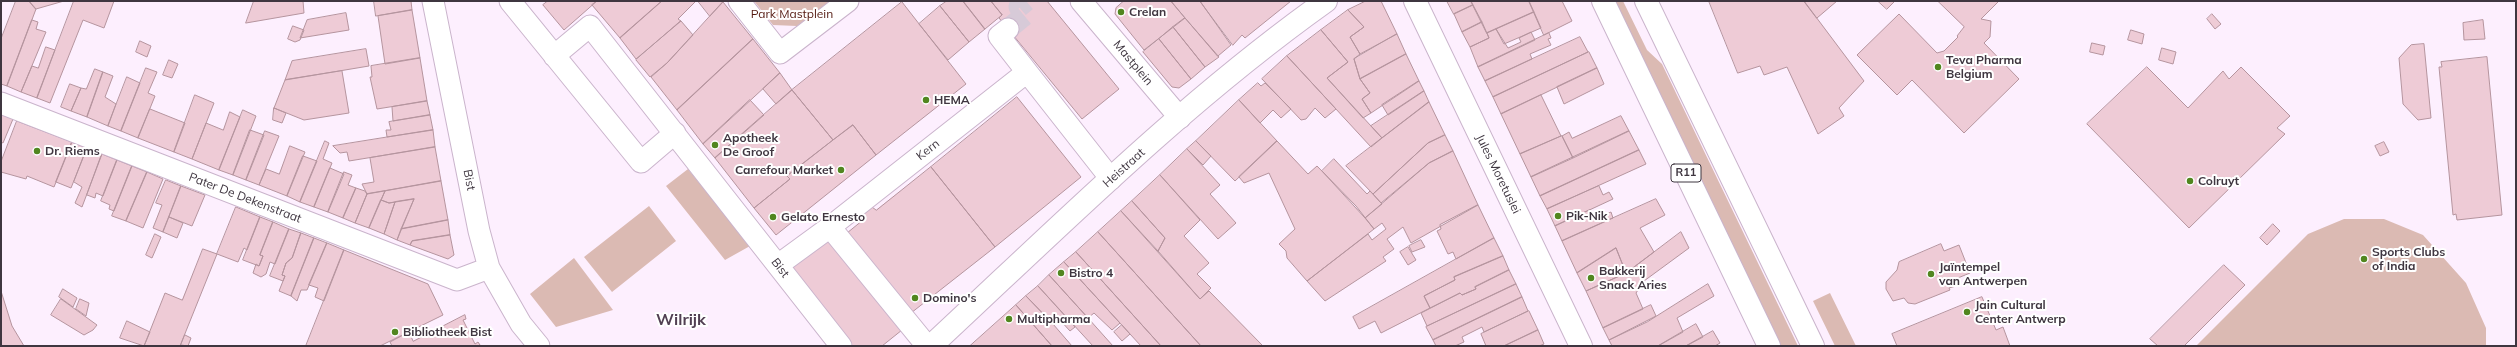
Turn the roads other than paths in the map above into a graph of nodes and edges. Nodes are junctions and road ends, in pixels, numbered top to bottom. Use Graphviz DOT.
graph roads {
  1 [pos="433,1"];
  2 [pos="510,1"];
  3 [pos="739,1"];
  4 [pos="848,1"];
  5 [pos="1326,1"];
  6 [pos="1415,1"];
  7 [pos="1603,1"];
  8 [pos="1646,1"];
  9 [pos="1087,3"];
  10 [pos="1008,29"];
  11 [pos="554,56"];
  12 [pos="1027,72"];
  13 [pos="1,103"];
  14 [pos="1180,118"];
  15 [pos="676,133"];
  16 [pos="1111,179"];
  17 [pos="830,227"];
  18 [pos="778,265"];
  19 [pos="489,268"];
  20 [pos="540,346"];
  21 [pos="841,346"];
  22 [pos="927,346"];
  23 [pos="931,346"];
  24 [pos="1581,346"];
  25 [pos="1769,346"];
  26 [pos="1813,346"];
  1 -- 19 [label="street, Bist"];
  2 -- 11 [label="street"];
  3 -- 4 [label="street"];
  5 -- 14 [label="main road, Heistraat"];
  6 -- 24 [label="main road, Jules Moretuslei"];
  7 -- 25 [label="main road, R11"];
  8 -- 26 [label="main road"];
  9 -- 14 [label="street, Mastplein"];
  10 -- 12 [label="street"];
  11 -- 15 [label="street"];
  11 -- 15 [label="street, Bist"];
  12 -- 16 [label="street"];
  12 -- 17 [label="street, Kern"];
  13 -- 19 [label="street, Pater De Dekenstraat"];
  14 -- 16 [label="main road, Heistraat"];
  15 -- 18 [label="street, Bist"];
  16 -- 23 [label="main road, Heistraat"];
  17 -- 18 [label="street, Kern"];
  17 -- 22 [label="street"];
  18 -- 21 [label="street, Bist"];
  19 -- 20 [label="street, Bist"];
}
